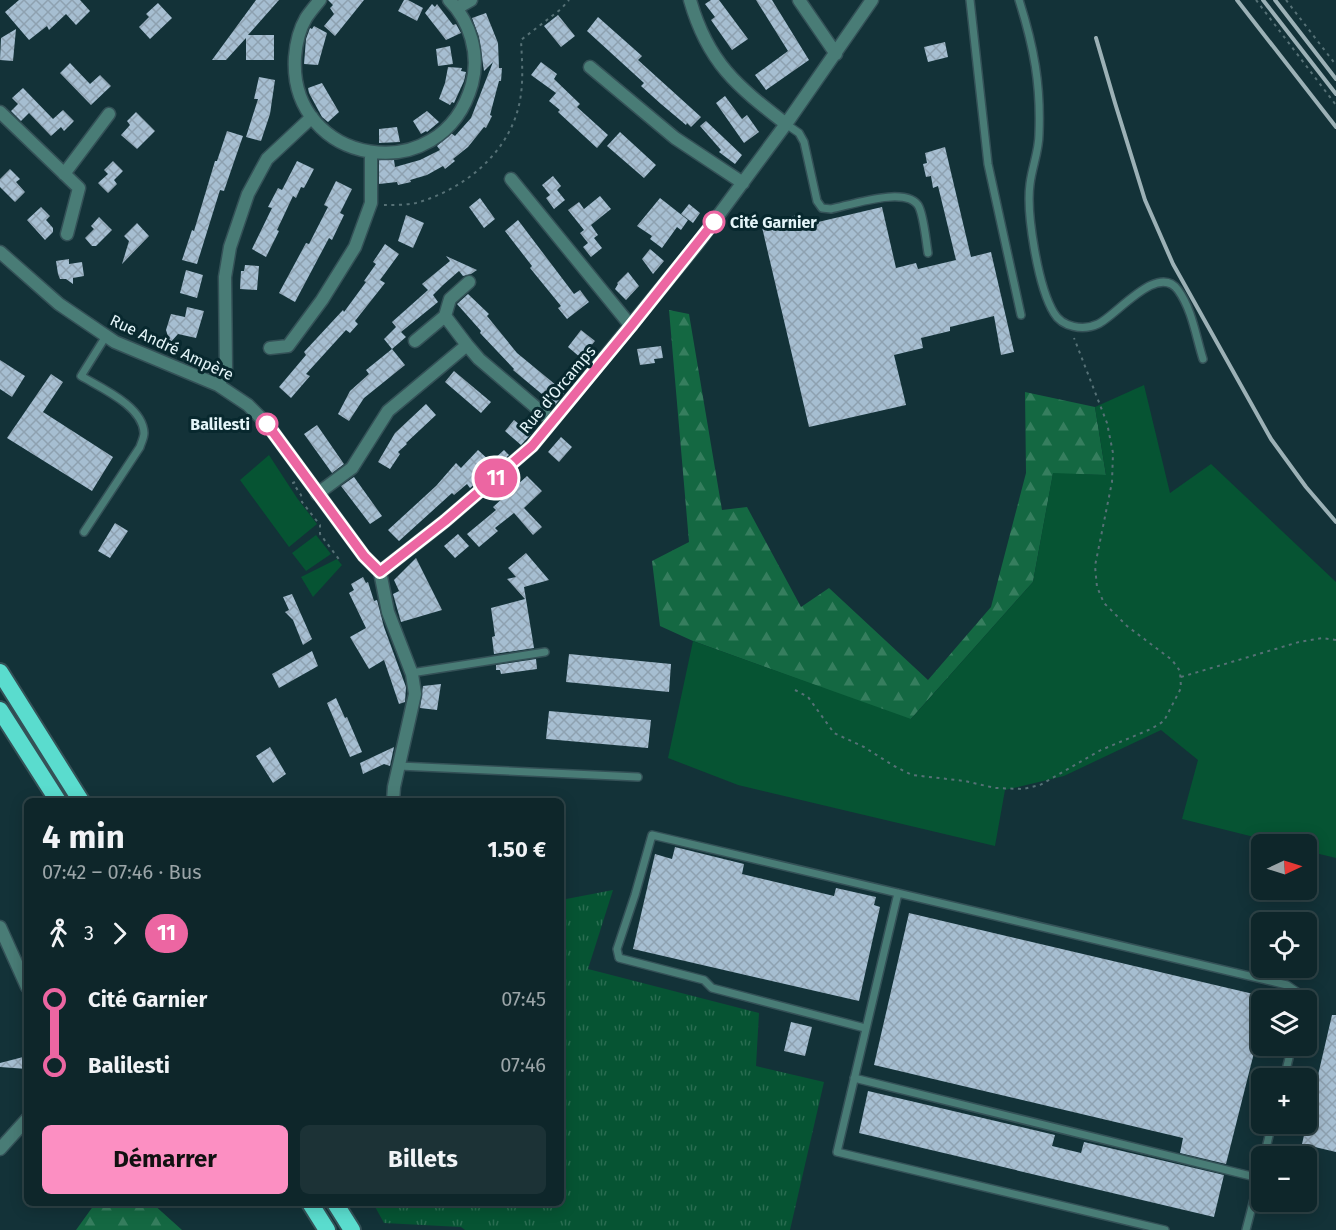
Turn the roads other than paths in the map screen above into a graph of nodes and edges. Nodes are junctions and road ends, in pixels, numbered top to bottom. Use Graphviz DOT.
graph roads {
  1 [pos="320,0"];
  2 [pos="471,0"];
  3 [pos="690,0"];
  4 [pos="799,0"];
  5 [pos="872,0"];
  6 [pos="970,0"];
  7 [pos="1019,0"];
  8 [pos="453,4"];
  9 [pos="836,54"];
  10 [pos="590,67"];
  11 [pos="0,112"];
  12 [pos="109,114"];
  13 [pos="312,117"];
  14 [pos="786,124"];
  15 [pos="371,153"];
  16 [pos="64,174"];
  17 [pos="511,179"];
  18 [pos="742,183"];
  19 [pos="68,234"];
  20 [pos="0,252"];
  21 [pos="928,253"];
  22 [pos="469,282"];
  23 [pos="1020,315"];
  24 [pos="445,316"];
  25 [pos="631,326"];
  26 [pos="106,336"];
  27 [pos="416,341"];
  28 [pos="467,345"];
  29 [pos="270,348"];
  30 [pos="1203,359"];
  31 [pos="218,385"];
  32 [pos="552,421"];
  33 [pos="315,490"];
  34 [pos="84,532"];
  35 [pos="380,572"];
  36 [pos="545,652"];
  37 [pos="0,672"];
  38 [pos="411,673"];
  39 [pos="0,710"];
  40 [pos="399,766"];
  41 [pos="638,777"];
  42 [pos="55,798"];
  43 [pos="79,798"];
  44 [pos="393,798"];
  45 [pos="897,893"];
  46 [pos="0,927"];
  47 [pos="24,980"];
  48 [pos="1294,990"];
  49 [pos="865,1028"];
  50 [pos="854,1078"];
  51 [pos="24,1122"];
  52 [pos="0,1149"];
  53 [pos="1251,1176"];
  54 [pos="312,1206"];
  55 [pos="337,1206"];
  56 [pos="1251,1210"];
  57 [pos="327,1230"];
  58 [pos="352,1230"];
  59 [pos="1165,1230"];
  60 [pos="1246,1230"];
  1 -- 13 [label="street"];
  2 -- 8 [label="street"];
  3 -- 14 [label="street"];
  4 -- 9 [label="street"];
  5 -- 9 [label="street, Rue d'Orcamps"];
  6 -- 23 [label="lane"];
  7 -- 30 [label="lane"];
  8 -- 15 [label="street"];
  9 -- 14 [label="street, Rue d'Orcamps"];
  10 -- 18 [label="street"];
  11 -- 16 [label="street"];
  12 -- 16 [label="street"];
  13 -- 15 [label="street"];
  13 -- 31 [label="street"];
  14 -- 18 [label="street, Rue d'Orcamps"];
  14 -- 21 [label="lane"];
  15 -- 29 [label="street"];
  16 -- 19 [label="street"];
  17 -- 25 [label="street"];
  18 -- 25 [label="street, Rue d'Orcamps"];
  20 -- 26 [label="street, Rue André Ampère"];
  22 -- 24 [label="street"];
  24 -- 27 [label="street"];
  24 -- 28 [label="street"];
  25 -- 32 [label="street, Rue d'Orcamps"];
  26 -- 31 [label="street, Rue André Ampère"];
  26 -- 34 [label="lane"];
  28 -- 32 [label="street"];
  28 -- 33 [label="street"];
  31 -- 33 [label="street, Rue André Ampère"];
  32 -- 35 [label="street, Rue d'Orcamps"];
  33 -- 35 [label="street, Rue André Ampère"];
  35 -- 38 [label="street"];
  36 -- 38 [label="lane"];
  37 -- 43 [label="highway"];
  38 -- 40 [label="street"];
  39 -- 42 [label="highway"];
  40 -- 41 [label="lane"];
  40 -- 44 [label="street"];
  45 -- 48 [label="lane"];
  45 -- 49 [label="lane"];
  45 -- 49 [label="lane"];
  46 -- 47 [label="street"];
  49 -- 50 [label="lane"];
  50 -- 53 [label="lane"];
  50 -- 59 [label="lane"];
  51 -- 52 [label="street"];
  54 -- 57 [label="highway"];
  55 -- 58 [label="highway"];
  56 -- 60 [label="lane"];
}
